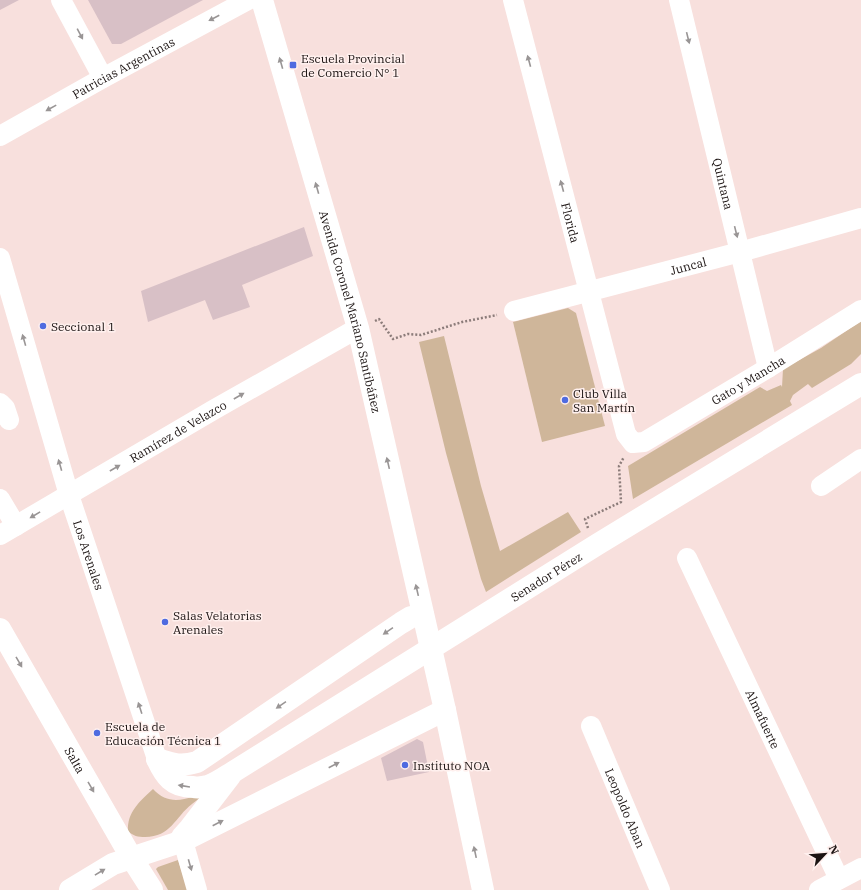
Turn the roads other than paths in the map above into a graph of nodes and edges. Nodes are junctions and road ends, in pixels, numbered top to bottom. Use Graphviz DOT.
graph roads {
  1 [pos="61,0"];
  2 [pos="248,0"];
  3 [pos="262,0"];
  4 [pos="513,0"];
  5 [pos="679,0"];
  6 [pos="103,78"];
  7 [pos="0,136"];
  8 [pos="861,218"];
  9 [pos="740,252"];
  10 [pos="0,258"];
  11 [pos="590,292"];
  12 [pos="861,310"];
  13 [pos="514,311"];
  14 [pos="358,328"];
  15 [pos="768,368"];
  16 [pos="861,377"];
  17 [pos="861,384"];
  18 [pos="861,391"];
  19 [pos="838,398"];
  20 [pos="633,443"];
  21 [pos="861,459"];
  22 [pos="821,486"];
  23 [pos="69,494"];
  24 [pos="0,499"];
  25 [pos="8,531"];
  26 [pos="687,558"];
  27 [pos="424,621"];
  28 [pos="0,629"];
  29 [pos="445,710"];
  30 [pos="590,726"];
  31 [pos="156,759"];
  32 [pos="233,772"];
  33 [pos="176,843"];
  34 [pos="131,857"];
  35 [pos="861,868"];
  36 [pos="839,879"];
  37 [pos="70,890"];
  38 [pos="152,890"];
  39 [pos="197,890"];
  40 [pos="483,890"];
  41 [pos="660,890"];
  42 [pos="819,890"];
  1 -- 6 [label="street, one-way"];
  2 -- 6 [label="street, Patricias Argentinas, one-way"];
  14 -- 3 [label="main road, Avenida Coronel Mariano Santibáñez, one-way"];
  11 -- 4 [label="street, Florida, one-way"];
  5 -- 9 [label="street, Quintana, one-way"];
  6 -- 7 [label="street, Patricias Argentinas, one-way"];
  8 -- 9 [label="street, Juncal"];
  9 -- 11 [label="street, Juncal"];
  9 -- 15 [label="street, Quintana"];
  23 -- 10 [label="street, Los Arenales, one-way"];
  11 -- 13 [label="street, Juncal"];
  11 -- 20 [label="street, Florida"];
  12 -- 15 [label="street, Gato y Mancha"];
  23 -- 14 [label="street, Ramírez de Velazco, one-way"];
  27 -- 14 [label="main road, Avenida Coronel Mariano Santibáñez, one-way"];
  15 -- 20 [label="street, Gato y Mancha"];
  16 -- 19 [label="main road"];
  17 -- 19 [label="main road, Senador Pérez"];
  18 -- 19 [label="main road"];
  19 -- 32 [label="main road, Senador Pérez"];
  21 -- 22 [label="street"];
  23 -- 25 [label="street, Ramírez de Velazco, one-way"];
  31 -- 23 [label="street, Los Arenales, one-way"];
  24 -- 25 [label="street"];
  26 -- 36 [label="street, Almafuerte"];
  27 -- 29 [label="main road, Avenida Coronel Mariano Santibáñez"];
  27 -- 31 [label="main road, one-way"];
  28 -- 34 [label="main road, Salta, one-way"];
  33 -- 29 [label="main road, one-way"];
  40 -- 29 [label="main road, Avenida Coronel Mariano Santibáñez, one-way"];
  30 -- 41 [label="street, Leopoldo Aban"];
  32 -- 31 [label="main road, Los Arenales, one-way"];
  32 -- 33 [label="main road"];
  33 -- 34 [label="main road"];
  33 -- 39 [label="street, one-way"];
  37 -- 34 [label="main road, one-way"];
  34 -- 38 [label="main road, Salta"];
  35 -- 36 [label="street"];
  36 -- 42 [label="street"];
}
